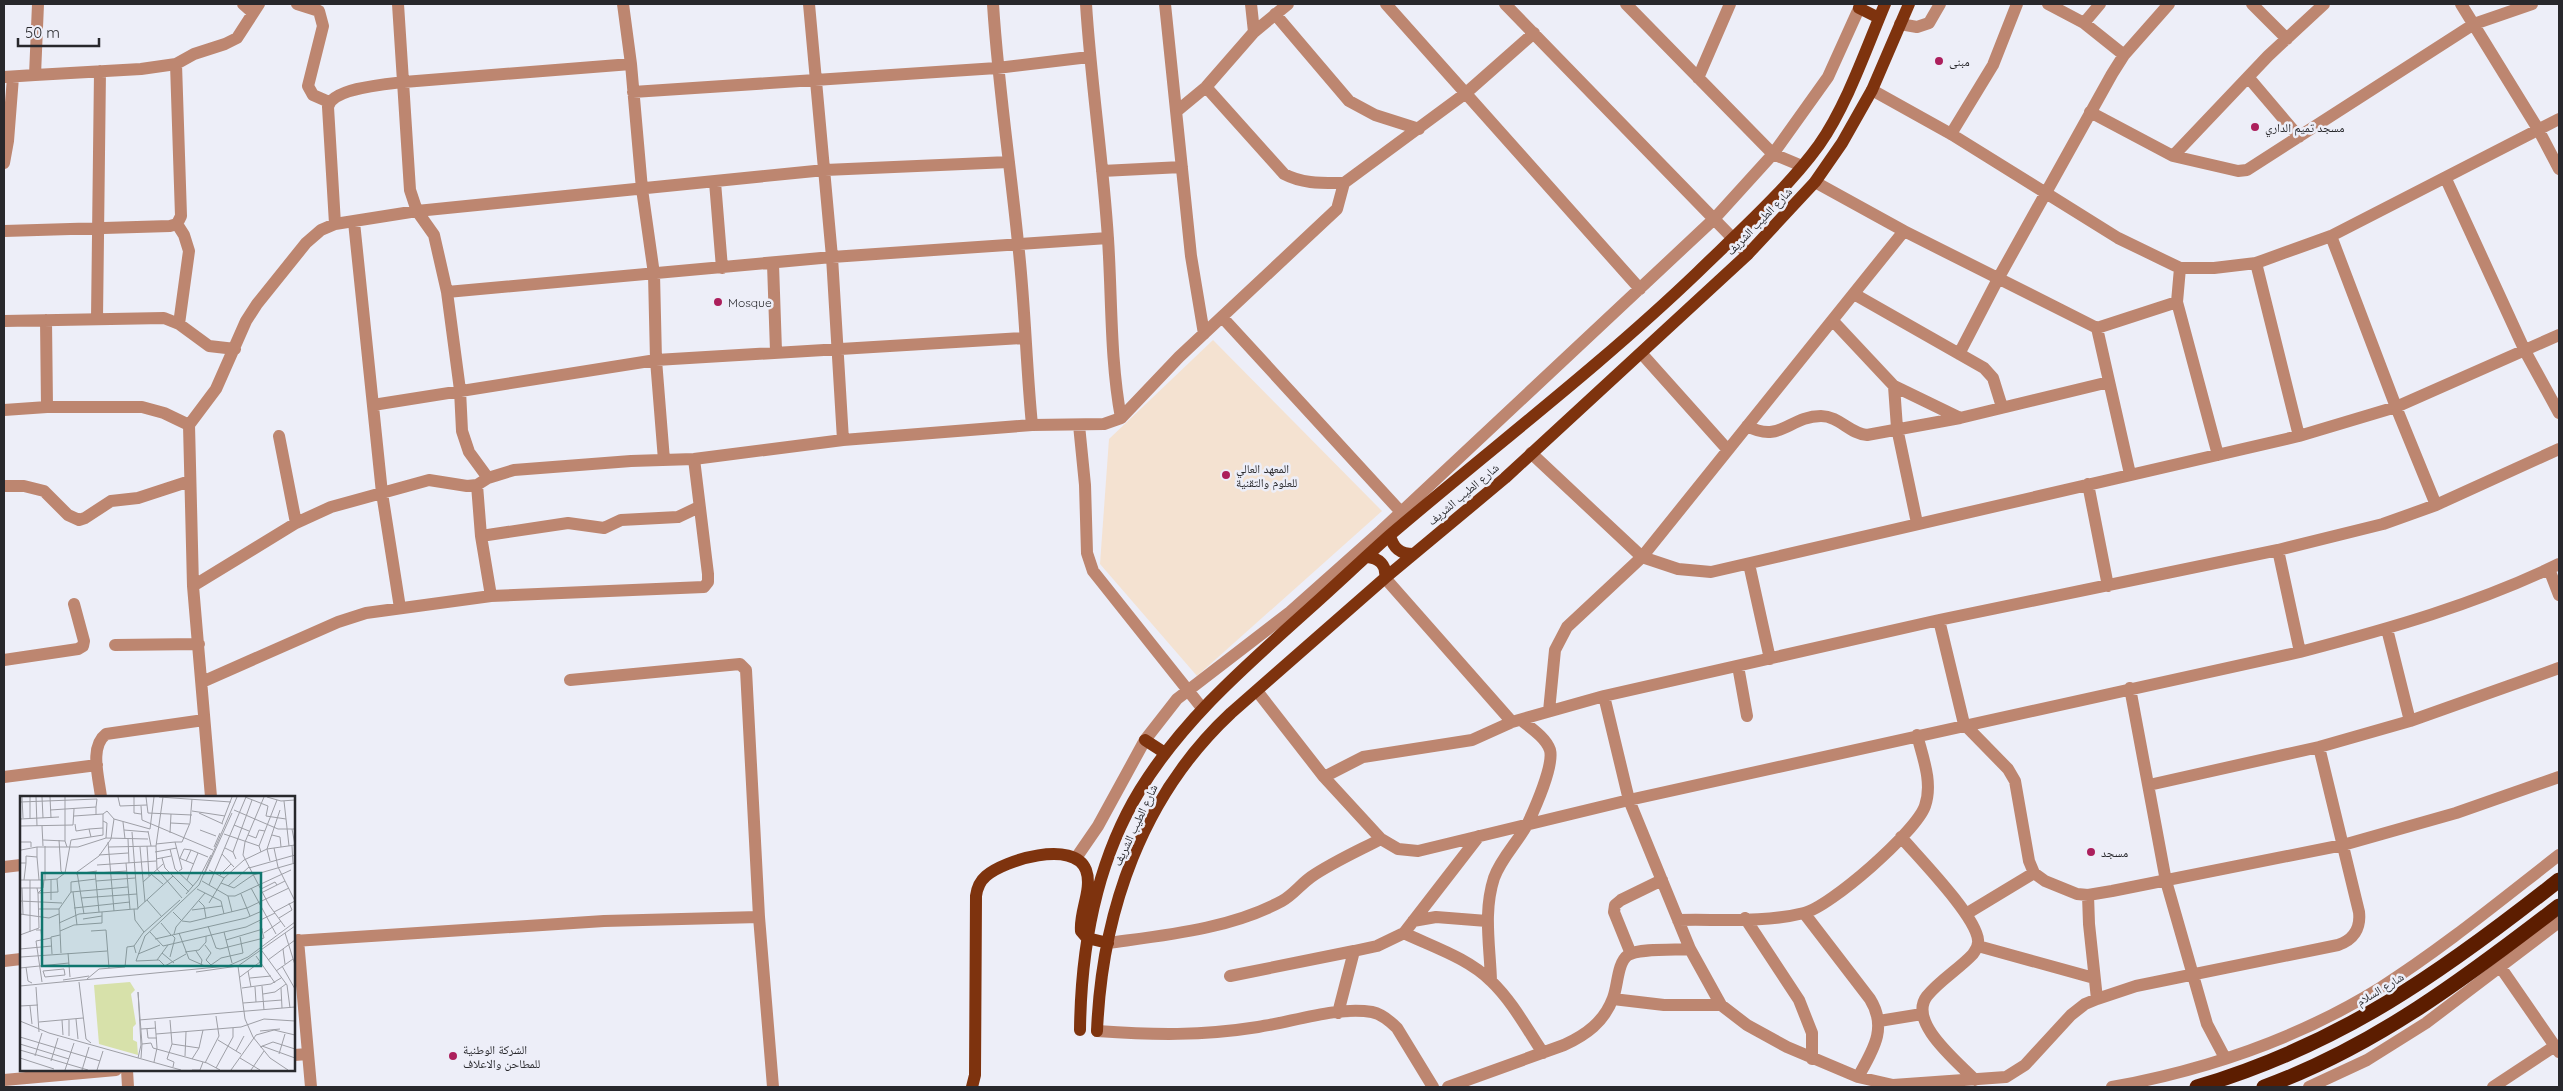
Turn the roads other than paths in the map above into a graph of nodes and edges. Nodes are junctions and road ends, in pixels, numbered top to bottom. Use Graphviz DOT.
graph roads {
  1 [pos="38,4"];
  2 [pos="297,4"];
  3 [pos="400,4"];
  4 [pos="623,4"];
  5 [pos="809,4"];
  6 [pos="993,4"];
  7 [pos="1086,4"];
  8 [pos="1165,4"];
  9 [pos="1251,4"];
  10 [pos="1288,4"];
  11 [pos="1386,4"];
  12 [pos="1506,4"];
  13 [pos="1626,4"];
  14 [pos="1730,4"];
  15 [pos="1885,4"];
  16 [pos="1909,4"];
  17 [pos="1940,4"];
  18 [pos="2016,4"];
  19 [pos="2048,4"];
  20 [pos="2100,4"];
  21 [pos="2169,4"];
  22 [pos="2252,4"];
  23 [pos="2324,4"];
  24 [pos="2462,4"];
  25 [pos="2532,4"];
  26 [pos="251,6"];
  27 [pos="1860,6"];
  28 [pos="1275,14"];
  29 [pos="1879,18"];
  30 [pos="2084,22"];
  31 [pos="1900,24"];
  32 [pos="2474,24"];
  33 [pos="1254,32"];
  34 [pos="1534,32"];
  35 [pos="2286,39"];
  36 [pos="2124,55"];
  37 [pos="1089,57"];
  38 [pos="176,64"];
  39 [pos="631,64"];
  40 [pos="997,68"];
  41 [pos="100,71"];
  42 [pos="35,75"];
  43 [pos="8,77"];
  44 [pos="2248,77"];
  45 [pos="1698,78"];
  46 [pos="817,81"];
  47 [pos="404,82"];
  48 [pos="1206,87"];
  49 [pos="1872,90"];
  50 [pos="633,92"];
  51 [pos="1466,93"];
  52 [pos="329,102"];
  53 [pos="1177,111"];
  54 [pos="2090,112"];
  55 [pos="2559,118"];
  56 [pos="1419,129"];
  57 [pos="2538,129"];
  58 [pos="1951,134"];
  59 [pos="2299,137"];
  60 [pos="1773,154"];
  61 [pos="2173,156"];
  62 [pos="4,162"];
  63 [pos="1009,162"];
  64 [pos="1802,166"];
  65 [pos="1182,167"];
  66 [pos="2559,169"];
  67 [pos="825,170"];
  68 [pos="1102,171"];
  69 [pos="2446,179"];
  70 [pos="715,182"];
  71 [pos="1815,182"];
  72 [pos="1344,184"];
  73 [pos="642,189"];
  74 [pos="2046,194"];
  75 [pos="417,210"];
  76 [pos="1714,219"];
  77 [pos="354,222"];
  78 [pos="177,224"];
  79 [pos="335,224"];
  80 [pos="96,229"];
  81 [pos="1904,231"];
  82 [pos="4,232"];
  83 [pos="2331,236"];
  84 [pos="1734,237"];
  85 [pos="1108,238"];
  86 [pos="1018,245"];
  87 [pos="1748,254"];
  88 [pos="832,257"];
  89 [pos="2256,263"];
  90 [pos="773,264"];
  91 [pos="722,268"];
  92 [pos="2180,268"];
  93 [pos="654,274"];
  94 [pos="1999,277"];
  95 [pos="1640,289"];
  96 [pos="447,292"];
  97 [pos="1854,294"];
  98 [pos="2177,302"];
  99 [pos="1222,317"];
  100 [pos="96,319"];
  101 [pos="46,320"];
  102 [pos="4,321"];
  103 [pos="1834,322"];
  104 [pos="179,324"];
  105 [pos="2097,328"];
  106 [pos="1204,334"];
  107 [pos="2559,336"];
  108 [pos="1024,338"];
  109 [pos="838,348"];
  110 [pos="235,349"];
  111 [pos="776,351"];
  112 [pos="2525,351"];
  113 [pos="1642,354"];
  114 [pos="1960,354"];
  115 [pos="656,360"];
  116 [pos="2108,382"];
  117 [pos="1894,386"];
  118 [pos="460,390"];
  119 [pos="373,406"];
  120 [pos="47,407"];
  121 [pos="2002,407"];
  122 [pos="2396,407"];
  123 [pos="4,410"];
  124 [pos="2559,412"];
  125 [pos="1121,418"];
  126 [pos="1960,418"];
  127 [pos="189,425"];
  128 [pos="1032,425"];
  129 [pos="1079,425"];
  130 [pos="1746,426"];
  131 [pos="1897,428"];
  132 [pos="279,436"];
  133 [pos="2299,436"];
  134 [pos="843,440"];
  135 [pos="1727,449"];
  136 [pos="2559,449"];
  137 [pos="1531,453"];
  138 [pos="2218,455"];
  139 [pos="694,459"];
  140 [pos="664,460"];
  141 [pos="2130,474"];
  142 [pos="488,478"];
  143 [pos="190,481"];
  144 [pos="2088,484"];
  145 [pos="477,485"];
  146 [pos="4,486"];
  147 [pos="382,493"];
  148 [pos="2436,505"];
  149 [pos="699,507"];
  150 [pos="1401,512"];
  151 [pos="296,523"];
  152 [pos="1917,523"];
  153 [pos="481,536"];
  154 [pos="1390,536"];
  155 [pos="2278,550"];
  156 [pos="1413,554"];
  157 [pos="1367,557"];
  158 [pos="1642,557"];
  159 [pos="1749,564"];
  160 [pos="2554,567"];
  161 [pos="1385,578"];
  162 [pos="193,586"];
  163 [pos="2108,586"];
  164 [pos="2559,595"];
  165 [pos="491,596"];
  166 [pos="74,604"];
  167 [pos="400,608"];
  168 [pos="1939,620"];
  169 [pos="2387,629"];
  170 [pos="199,644"];
  171 [pos="115,645"];
  172 [pos="2300,652"];
  173 [pos="1770,658"];
  174 [pos="4,660"];
  175 [pos="1738,666"];
  176 [pos="2559,668"];
  177 [pos="570,680"];
  178 [pos="202,682"];
  179 [pos="2130,688"];
  180 [pos="1186,690"];
  181 [pos="1257,691"];
  182 [pos="1604,696"];
  183 [pos="1202,708"];
  184 [pos="1549,711"];
  185 [pos="1747,716"];
  186 [pos="204,720"];
  187 [pos="1517,721"];
  188 [pos="2410,721"];
  189 [pos="1964,724"];
  190 [pos="1917,735"];
  191 [pos="1146,740"];
  192 [pos="2319,747"];
  193 [pos="1165,753"];
  194 [pos="98,765"];
  195 [pos="4,777"];
  196 [pos="1324,777"];
  197 [pos="2559,777"];
  198 [pos="2149,785"];
  199 [pos="101,796"];
  200 [pos="211,796"];
  201 [pos="1629,800"];
  202 [pos="1528,823"];
  203 [pos="1479,836"];
  204 [pos="1901,837"];
  205 [pos="1381,839"];
  206 [pos="2343,845"];
  207 [pos="2559,855"];
  208 [pos="1076,858"];
  209 [pos="20,865"];
  210 [pos="4,866"];
  211 [pos="2034,873"];
  212 [pos="1662,880"];
  213 [pos="2559,880"];
  214 [pos="2166,881"];
  215 [pos="2088,895"];
  216 [pos="2559,906"];
  217 [pos="1804,913"];
  218 [pos="1966,914"];
  219 [pos="759,917"];
  220 [pos="1745,918"];
  221 [pos="1678,920"];
  222 [pos="1413,921"];
  223 [pos="1487,921"];
  224 [pos="2559,922"];
  225 [pos="1404,933"];
  226 [pos="1087,938"];
  227 [pos="296,940"];
  228 [pos="1108,943"];
  229 [pos="1978,946"];
  230 [pos="1690,949"];
  231 [pos="1354,951"];
  232 [pos="1631,954"];
  233 [pos="20,959"];
  234 [pos="4,961"];
  235 [pos="2500,968"];
  236 [pos="1230,976"];
  237 [pos="2192,977"];
  238 [pos="2094,978"];
  239 [pos="1491,980"];
  240 [pos="1613,999"];
  241 [pos="2097,999"];
  242 [pos="1721,1005"];
  243 [pos="1338,1013"];
  244 [pos="1922,1014"];
  245 [pos="1879,1021"];
  246 [pos="1080,1030"];
  247 [pos="1097,1032"];
  248 [pos="2557,1049"];
  249 [pos="1543,1053"];
  250 [pos="308,1054"];
  251 [pos="295,1055"];
  252 [pos="2225,1058"];
  253 [pos="1812,1059"];
  254 [pos="105,1071"];
  255 [pos="127,1071"];
  256 [pos="1858,1077"];
  257 [pos="4,1080"];
  258 [pos="1974,1080"];
  259 [pos="128,1087"];
  260 [pos="312,1087"];
  261 [pos="773,1087"];
  262 [pos="972,1087"];
  263 [pos="1433,1087"];
  264 [pos="1448,1087"];
  265 [pos="2112,1087"];
  266 [pos="2196,1087"];
  267 [pos="2264,1087"];
  268 [pos="2309,1087"];
  269 [pos="2493,1087"];
  1 -- 42 [label="street"];
  2 -- 52 [label="street"];
  3 -- 47 [label="street"];
  4 -- 39 [label="street"];
  5 -- 46 [label="street"];
  6 -- 40 [label="street"];
  7 -- 37 [label="street"];
  8 -- 53 [label="street"];
  9 -- 33 [label="street"];
  10 -- 28 [label="street"];
  11 -- 51 [label="street"];
  12 -- 34 [label="street"];
  13 -- 45 [label="street"];
  14 -- 45 [label="street"];
  15 -- 29 [label="main road, شارع الطيب الشريف"];
  16 -- 31 [label="main road, شارع الطيب الشريف"];
  17 -- 31 [label="street"];
  18 -- 58 [label="street"];
  19 -- 30 [label="street"];
  20 -- 30 [label="street"];
  21 -- 36 [label="street"];
  22 -- 35 [label="street"];
  23 -- 35 [label="street"];
  24 -- 32 [label="street"];
  25 -- 32 [label="street"];
  26 -- 38 [label="street"];
  27 -- 29 [label="main road"];
  27 -- 60 [label="street"];
  28 -- 33 [label="street"];
  28 -- 56 [label="street"];
  29 -- 64 [label="main road, شارع الطيب الشريف"];
  30 -- 36 [label="street"];
  31 -- 49 [label="main road, شارع الطيب الشريف"];
  32 -- 57 [label="street"];
  32 -- 59 [label="street"];
  33 -- 48 [label="street"];
  34 -- 51 [label="street"];
  34 -- 76 [label="street"];
  35 -- 44 [label="street"];
  36 -- 54 [label="street"];
  37 -- 40 [label="street"];
  37 -- 68 [label="street"];
  38 -- 41 [label="street"];
  38 -- 78 [label="street"];
  39 -- 47 [label="street"];
  39 -- 50 [label="street"];
  40 -- 46 [label="street"];
  40 -- 63 [label="street"];
  41 -- 42 [label="street"];
  41 -- 80 [label="street"];
  42 -- 43 [label="street"];
  43 -- 62 [label="street"];
  44 -- 59 [label="street"];
  44 -- 61 [label="street"];
  45 -- 60 [label="street"];
  46 -- 50 [label="street"];
  46 -- 67 [label="street"];
  47 -- 52 [label="street"];
  47 -- 75 [label="street"];
  48 -- 53 [label="street"];
  48 -- 72 [label="street"];
  49 -- 58 [label="street"];
  49 -- 71 [label="main road, شارع الطيب الشريف"];
  50 -- 73 [label="street"];
  51 -- 56 [label="street"];
  51 -- 95 [label="street"];
  52 -- 79 [label="street"];
  53 -- 65 [label="street"];
  54 -- 61 [label="street"];
  54 -- 74 [label="street"];
  55 -- 57 [label="street"];
  56 -- 72 [label="street"];
  57 -- 66 [label="street"];
  57 -- 69 [label="street"];
  58 -- 74 [label="street"];
  59 -- 61 [label="street"];
  60 -- 64 [label="street"];
  60 -- 76 [label="street"];
  63 -- 67 [label="street"];
  63 -- 86 [label="street"];
  64 -- 84 [label="main road, شارع الطيب الشريف"];
  65 -- 68 [label="street"];
  65 -- 106 [label="street"];
  67 -- 70 [label="street"];
  67 -- 88 [label="street"];
  68 -- 85 [label="street"];
  69 -- 83 [label="street"];
  69 -- 112 [label="street"];
  70 -- 73 [label="street"];
  70 -- 91 [label="street"];
  71 -- 81 [label="street"];
  71 -- 87 [label="main road, شارع الطيب الشريف"];
  72 -- 99 [label="street"];
  73 -- 75 [label="street"];
  73 -- 93 [label="street"];
  74 -- 92 [label="street"];
  74 -- 94 [label="street"];
  75 -- 77 [label="street"];
  75 -- 96 [label="street"];
  76 -- 84 [label="street"];
  76 -- 95 [label="street"];
  77 -- 79 [label="street"];
  77 -- 119 [label="street"];
  78 -- 80 [label="street"];
  78 -- 104 [label="street"];
  79 -- 110 [label="street"];
  80 -- 82 [label="street"];
  80 -- 100 [label="street"];
  81 -- 94 [label="street"];
  81 -- 97 [label="street"];
  83 -- 89 [label="street"];
  83 -- 122 [label="street"];
  84 -- 87 [label="street"];
  84 -- 154 [label="main road, شارع الطيب الشريف"];
  85 -- 86 [label="street"];
  85 -- 125 [label="street"];
  86 -- 88 [label="street"];
  86 -- 108 [label="street"];
  87 -- 113 [label="main road, شارع الطيب الشريف"];
  88 -- 90 [label="street"];
  88 -- 109 [label="street"];
  89 -- 92 [label="street"];
  89 -- 133 [label="street"];
  90 -- 91 [label="street"];
  90 -- 111 [label="street"];
  91 -- 93 [label="street"];
  92 -- 98 [label="street"];
  93 -- 96 [label="street"];
  93 -- 115 [label="street"];
  94 -- 105 [label="street"];
  94 -- 114 [label="street"];
  95 -- 150 [label="street"];
  96 -- 118 [label="street"];
  97 -- 103 [label="street"];
  97 -- 114 [label="street"];
  98 -- 105 [label="street"];
  98 -- 138 [label="street"];
  99 -- 106 [label="street"];
  99 -- 150 [label="street"];
  100 -- 101 [label="street"];
  100 -- 104 [label="street"];
  101 -- 102 [label="street"];
  101 -- 120 [label="street"];
  103 -- 117 [label="street"];
  103 -- 130 [label="street"];
  104 -- 110 [label="street"];
  105 -- 116 [label="street"];
  106 -- 125 [label="street"];
  107 -- 112 [label="street"];
  108 -- 109 [label="street"];
  108 -- 128 [label="street"];
  109 -- 111 [label="street"];
  109 -- 134 [label="street"];
  110 -- 127 [label="street"];
  111 -- 115 [label="street"];
  112 -- 122 [label="street"];
  112 -- 124 [label="street"];
  113 -- 135 [label="street"];
  113 -- 137 [label="main road, شارع الطيب الشريف"];
  114 -- 121 [label="street"];
  115 -- 118 [label="street"];
  115 -- 140 [label="street"];
  116 -- 121 [label="street"];
  116 -- 141 [label="street"];
  117 -- 126 [label="street"];
  117 -- 131 [label="street"];
  118 -- 119 [label="street"];
  118 -- 142 [label="street"];
  119 -- 147 [label="street"];
  120 -- 123 [label="street"];
  120 -- 127 [label="street"];
  121 -- 126 [label="street"];
  122 -- 133 [label="street"];
  122 -- 148 [label="street"];
  125 -- 129 [label="street"];
  126 -- 131 [label="street"];
  127 -- 143 [label="street"];
  128 -- 129 [label="street"];
  128 -- 134 [label="street"];
  129 -- 180 [label="street"];
  130 -- 131 [label="street"];
  130 -- 135 [label="street"];
  131 -- 152 [label="street"];
  132 -- 151 [label="street"];
  133 -- 138 [label="street"];
  134 -- 139 [label="street"];
  135 -- 158 [label="street"];
  136 -- 148 [label="street"];
  137 -- 156 [label="main road, شارع الطيب الشريف"];
  137 -- 158 [label="street"];
  138 -- 141 [label="street"];
  139 -- 140 [label="street"];
  139 -- 149 [label="street"];
  140 -- 142 [label="street"];
  141 -- 144 [label="street"];
  142 -- 145 [label="street"];
  143 -- 146 [label="street"];
  143 -- 162 [label="street"];
  144 -- 152 [label="street"];
  144 -- 163 [label="street"];
  145 -- 147 [label="street"];
  145 -- 153 [label="street"];
  147 -- 151 [label="street"];
  147 -- 167 [label="street"];
  148 -- 155 [label="street"];
  149 -- 153 [label="street"];
  149 -- 165 [label="street"];
  150 -- 180 [label="street"];
  151 -- 162 [label="street"];
  152 -- 159 [label="street"];
  153 -- 165 [label="street"];
  154 -- 156 [label="main road"];
  154 -- 157 [label="main road, شارع الطيب الشريف"];
  155 -- 163 [label="street"];
  155 -- 172 [label="street"];
  156 -- 161 [label="main road, شارع الطيب الشريف"];
  157 -- 161 [label="main road"];
  157 -- 183 [label="main road, شارع الطيب الشريف"];
  158 -- 159 [label="street"];
  158 -- 184 [label="street"];
  159 -- 173 [label="street"];
  160 -- 164 [label="street"];
  160 -- 169 [label="street"];
  161 -- 181 [label="main road, شارع الطيب الشريف"];
  161 -- 187 [label="street"];
  162 -- 170 [label="street"];
  163 -- 168 [label="street"];
  165 -- 167 [label="street"];
  166 -- 174 [label="street"];
  167 -- 178 [label="street"];
  168 -- 173 [label="street"];
  168 -- 189 [label="street"];
  169 -- 172 [label="street"];
  169 -- 188 [label="street"];
  170 -- 171 [label="street"];
  170 -- 178 [label="street"];
  172 -- 179 [label="street"];
  173 -- 175 [label="street"];
  175 -- 182 [label="street"];
  175 -- 185 [label="street"];
  176 -- 188 [label="street"];
  177 -- 219 [label="street"];
  178 -- 186 [label="street"];
  179 -- 189 [label="street"];
  179 -- 198 [label="street"];
  180 -- 183 [label="street"];
  180 -- 191 [label="street"];
  181 -- 196 [label="street"];
  181 -- 228 [label="main road, شارع الطيب الشريف"];
  182 -- 184 [label="street"];
  182 -- 201 [label="street"];
  183 -- 193 [label="main road, شارع الطيب الشريف"];
  184 -- 187 [label="street"];
  186 -- 194 [label="street"];
  186 -- 200 [label="street"];
  187 -- 196 [label="street"];
  187 -- 202 [label="street"];
  188 -- 192 [label="street"];
  189 -- 190 [label="street"];
  189 -- 211 [label="street"];
  190 -- 201 [label="street"];
  190 -- 204 [label="street"];
  191 -- 193 [label="main road"];
  191 -- 208 [label="street"];
  192 -- 198 [label="street"];
  192 -- 206 [label="street"];
  193 -- 226 [label="main road, شارع الطيب الشريف"];
  194 -- 195 [label="street"];
  194 -- 199 [label="street"];
  196 -- 205 [label="street"];
  197 -- 206 [label="street"];
  198 -- 214 [label="street"];
  201 -- 202 [label="street"];
  201 -- 212 [label="street"];
  202 -- 203 [label="street"];
  202 -- 223 [label="street"];
  203 -- 205 [label="street"];
  203 -- 222 [label="street"];
  204 -- 217 [label="street"];
  204 -- 218 [label="street"];
  205 -- 228 [label="street"];
  206 -- 214 [label="street"];
  206 -- 237 [label="street"];
  207 -- 252 [label="street"];
  208 -- 226 [label="main road"];
  208 -- 262 [label="main road"];
  209 -- 210 [label="street"];
  211 -- 215 [label="street"];
  211 -- 218 [label="street"];
  212 -- 221 [label="street"];
  212 -- 232 [label="street"];
  213 -- 266 [label="highway, شارع السلام"];
  214 -- 215 [label="street"];
  214 -- 237 [label="street"];
  215 -- 238 [label="street"];
  216 -- 267 [label="highway"];
  217 -- 220 [label="street"];
  217 -- 245 [label="street"];
  218 -- 229 [label="street"];
  219 -- 227 [label="street"];
  219 -- 261 [label="street"];
  220 -- 221 [label="street"];
  220 -- 253 [label="street"];
  221 -- 230 [label="street"];
  222 -- 223 [label="street"];
  222 -- 225 [label="street"];
  223 -- 239 [label="street"];
  224 -- 235 [label="street"];
  225 -- 231 [label="street"];
  225 -- 239 [label="street"];
  226 -- 228 [label="main road"];
  226 -- 246 [label="main road, شارع الطيب الشريف"];
  227 -- 250 [label="street"];
  228 -- 247 [label="main road, شارع الطيب الشريف"];
  229 -- 238 [label="street"];
  229 -- 244 [label="street"];
  230 -- 232 [label="street"];
  230 -- 242 [label="street"];
  231 -- 236 [label="street"];
  231 -- 243 [label="street"];
  232 -- 240 [label="street"];
  233 -- 234 [label="street"];
  235 -- 248 [label="street"];
  235 -- 268 [label="street"];
  237 -- 241 [label="street"];
  237 -- 252 [label="street"];
  238 -- 241 [label="street"];
  239 -- 249 [label="street"];
  240 -- 242 [label="street"];
  240 -- 249 [label="street"];
  241 -- 258 [label="street"];
  242 -- 253 [label="street"];
  243 -- 247 [label="street"];
  243 -- 263 [label="street"];
  244 -- 245 [label="street"];
  244 -- 258 [label="street"];
  245 -- 256 [label="street"];
  248 -- 269 [label="street"];
  249 -- 264 [label="street"];
  250 -- 251 [label="street"];
  250 -- 260 [label="street"];
  252 -- 265 [label="street"];
  253 -- 256 [label="street"];
  254 -- 257 [label="street"];
  255 -- 259 [label="street"];
  256 -- 258 [label="street"];
}
